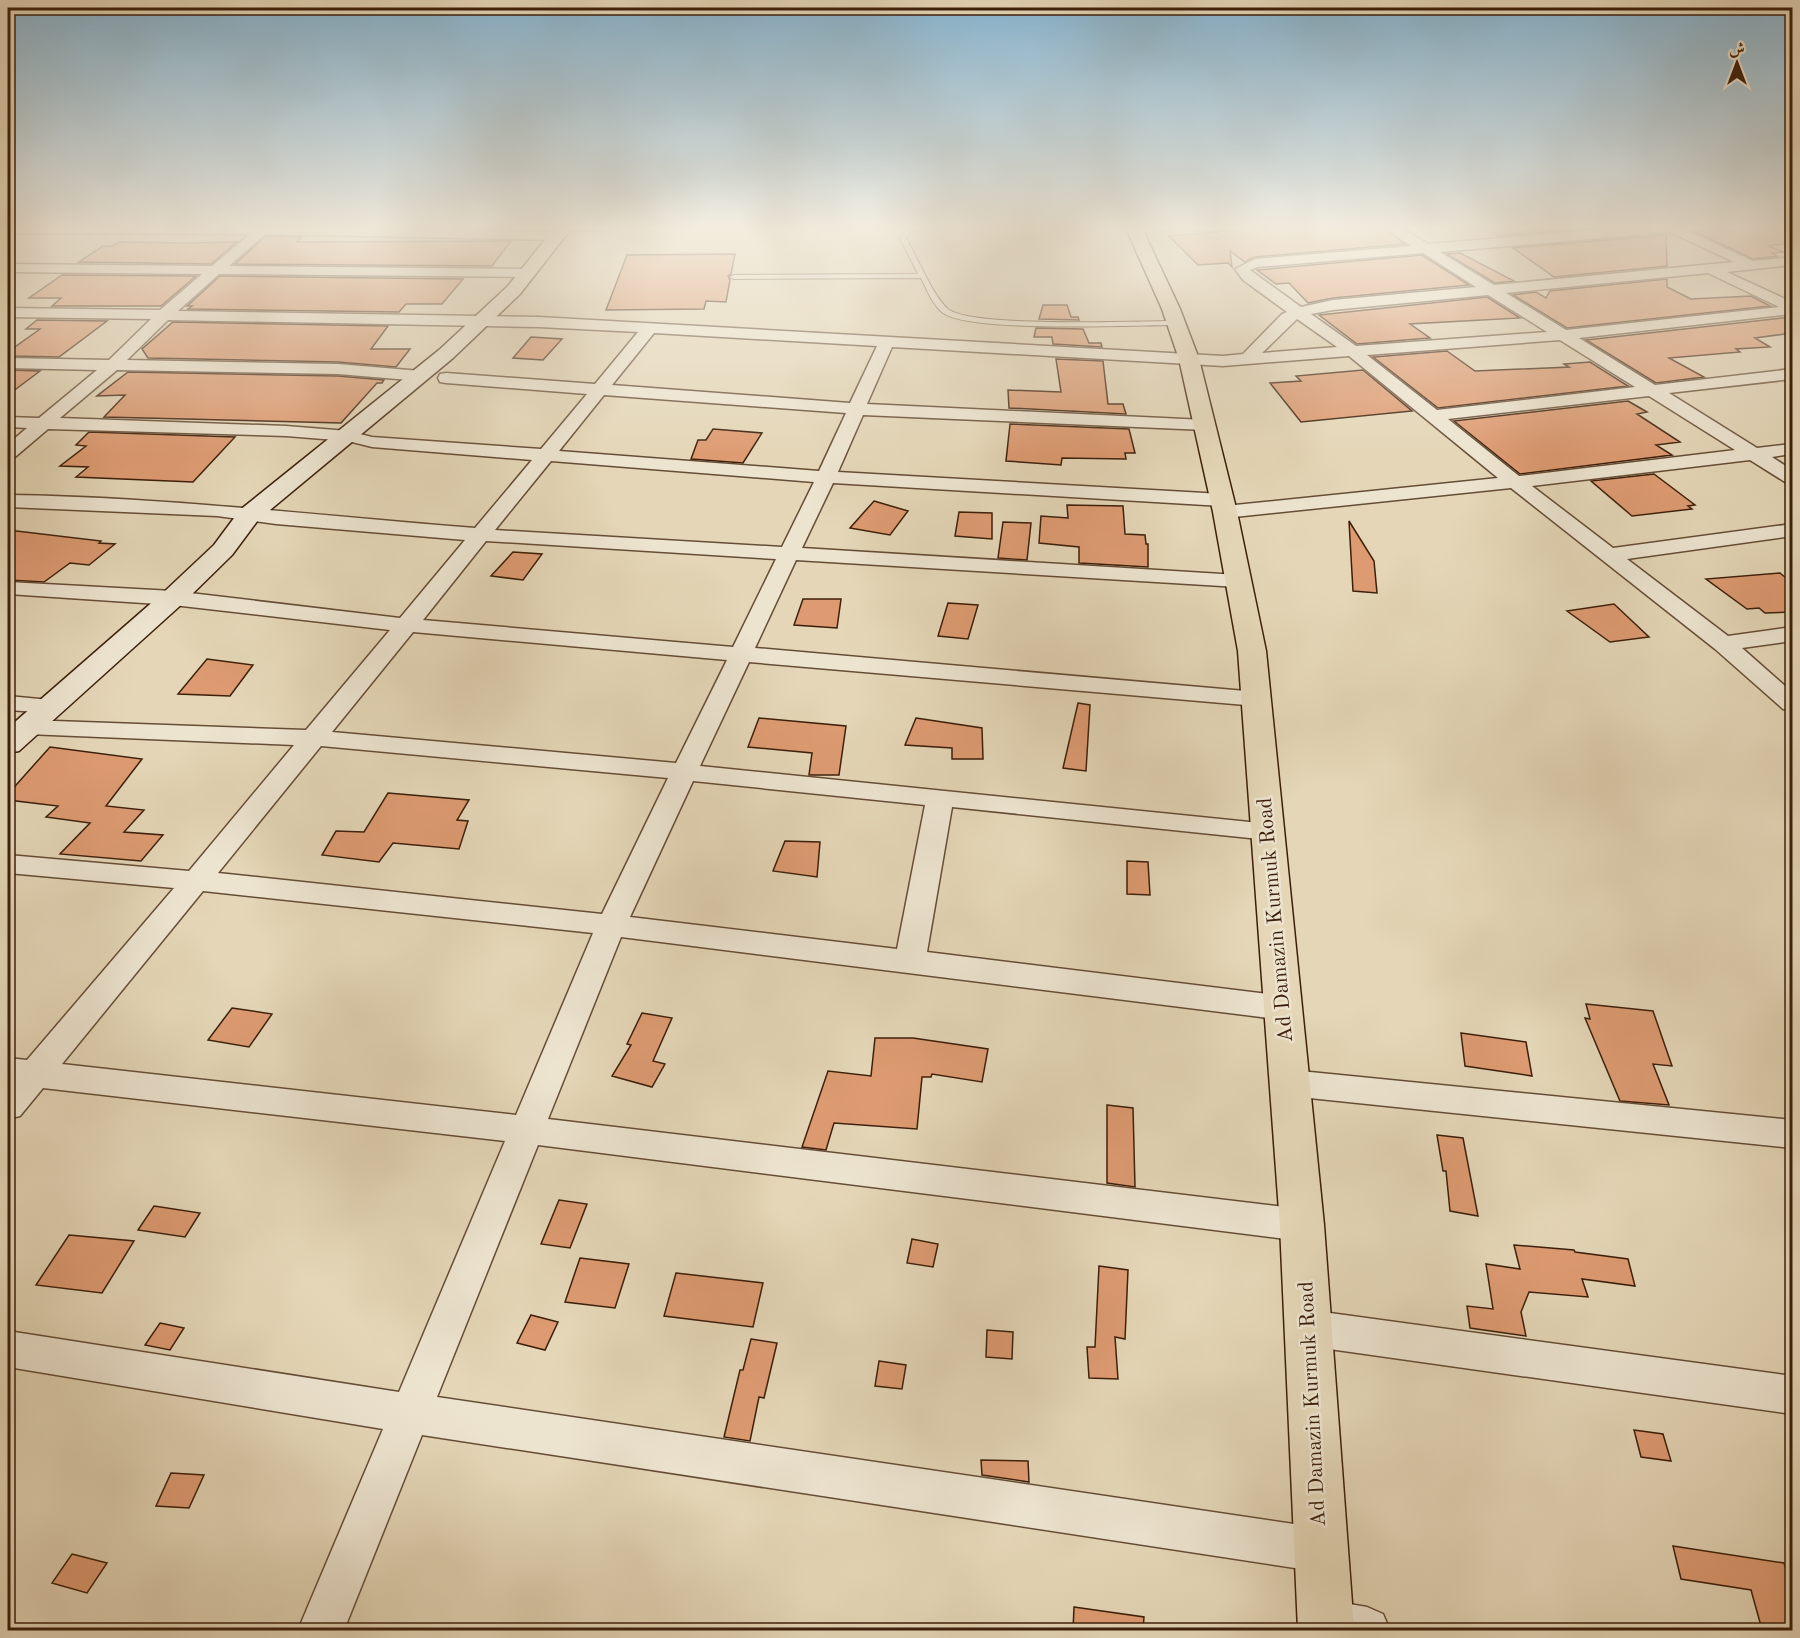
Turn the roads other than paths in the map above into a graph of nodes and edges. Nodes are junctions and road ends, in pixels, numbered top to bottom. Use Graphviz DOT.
graph roads {
  1 [pos="179,302"];
  2 [pos="500,302"];
  3 [pos="523,302"];
  4 [pos="937,302"];
  5 [pos="1167,302"];
  6 [pos="1286,302"];
  7 [pos="1360,302"];
  8 [pos="1512,302"];
  9 [pos="1792,308"];
  10 [pos="8,312"];
  11 [pos="1300,312"];
  12 [pos="164,315"];
  13 [pos="483,320"];
  14 [pos="506,321"];
  15 [pos="1176,323"];
  16 [pos="651,327"];
  17 [pos="1565,335"];
  18 [pos="887,341"];
  19 [pos="1352,351"];
  20 [pos="1189,359"];
  21 [pos="1248,359"];
  22 [pos="8,363"];
  23 [pos="114,365"];
  24 [pos="1792,374"];
  25 [pos="421,376"];
  26 [pos="446,378"];
  27 [pos="599,390"];
  28 [pos="1655,392"];
  29 [pos="857,409"];
  30 [pos="1432,416"];
  31 [pos="8,422"];
  32 [pos="44,423"];
  33 [pos="1205,425"];
  34 [pos="372,442"];
  35 [pos="352,446"];
  36 [pos="1792,449"];
  37 [pos="8,453"];
  38 [pos="1756,454"];
  39 [pos="545,455"];
  40 [pos="826,477"];
  41 [pos="1792,478"];
  42 [pos="1515,482"];
  43 [pos="320,483"];
  44 [pos="8,501"];
  45 [pos="1224,506"];
  46 [pos="249,515"];
  47 [pos="276,518"];
  48 [pos="1792,530"];
  49 [pos="480,534"];
  50 [pos="223,550"];
  51 [pos="790,554"];
  52 [pos="1611,555"];
  53 [pos="1238,581"];
  54 [pos="8,588"];
  55 [pos="174,598"];
  56 [pos="405,625"];
  57 [pos="1792,634"];
  58 [pos="1724,644"];
  59 [pos="742,654"];
  60 [pos="1257,699"];
  61 [pos="8,703"];
  62 [pos="1792,704"];
  63 [pos="52,706"];
  64 [pos="17,735"];
  65 [pos="313,738"];
  66 [pos="684,772"];
  67 [pos="940,798"];
  68 [pos="1269,831"];
  69 [pos="8,864"];
  70 [pos="197,880"];
  71 [pos="611,925"];
  72 [pos="910,962"];
  73 [pos="1285,1008"];
  74 [pos="21,1072"];
  75 [pos="1290,1083"];
  76 [pos="8,1106"];
  77 [pos="526,1130"];
  78 [pos="1792,1134"];
  79 [pos="1302,1225"];
  80 [pos="1308,1328"];
  81 [pos="8,1349"];
  82 [pos="1792,1395"];
  83 [pos="409,1413"];
  84 [pos="1321,1550"];
  85 [pos="1339,1628"];
  86 [pos="321,1630"];
  1 -- 12 [label="street"];
  2 -- 13 [label="street"];
  3 -- 14 [label="street"];
  4 -- 15 [label="lane"];
  5 -- 15 [label="highway, Ad Damazin Kurmuk Road"];
  6 -- 11 [label="street"];
  7 -- 11 [label="street"];
  8 -- 17 [label="street"];
  9 -- 17 [label="street"];
  10 -- 12 [label="street"];
  11 -- 19 [label="street"];
  11 -- 21 [label="street"];
  12 -- 13 [label="street"];
  12 -- 23 [label="street"];
  13 -- 14 [label="street"];
  13 -- 25 [label="street"];
  14 -- 16 [label="street"];
  14 -- 26 [label="street"];
  15 -- 20 [label="highway, Ad Damazin Kurmuk Road"];
  16 -- 18 [label="street"];
  16 -- 27 [label="street"];
  17 -- 19 [label="street"];
  17 -- 28 [label="street"];
  18 -- 20 [label="street"];
  18 -- 29 [label="street"];
  19 -- 21 [label="street"];
  19 -- 30 [label="street"];
  20 -- 21 [label="street"];
  20 -- 33 [label="highway, Ad Damazin Kurmuk Road"];
  22 -- 23 [label="street"];
  23 -- 25 [label="street"];
  23 -- 32 [label="street"];
  24 -- 28 [label="street"];
  25 -- 35 [label="street"];
  26 -- 27 [label="street"];
  26 -- 34 [label="street"];
  27 -- 29 [label="street"];
  27 -- 39 [label="street"];
  28 -- 30 [label="street"];
  28 -- 38 [label="street"];
  29 -- 33 [label="street"];
  29 -- 40 [label="street"];
  30 -- 42 [label="street"];
  31 -- 32 [label="street"];
  32 -- 35 [label="street"];
  32 -- 37 [label="street"];
  33 -- 45 [label="highway, Ad Damazin Kurmuk Road"];
  34 -- 35 [label="street"];
  34 -- 39 [label="street"];
  35 -- 46 [label="street"];
  36 -- 38 [label="street"];
  38 -- 41 [label="street"];
  38 -- 42 [label="street"];
  39 -- 40 [label="street"];
  39 -- 49 [label="street"];
  40 -- 45 [label="street"];
  40 -- 51 [label="street"];
  42 -- 45 [label="street"];
  42 -- 52 [label="street"];
  43 -- 47 [label="street"];
  44 -- 46 [label="street"];
  45 -- 53 [label="highway, Ad Damazin Kurmuk Road"];
  46 -- 47 [label="street"];
  46 -- 50 [label="street"];
  47 -- 49 [label="street"];
  47 -- 50 [label="street"];
  48 -- 52 [label="street"];
  49 -- 51 [label="street"];
  49 -- 56 [label="street"];
  50 -- 55 [label="street"];
  51 -- 53 [label="street"];
  51 -- 59 [label="street"];
  52 -- 58 [label="street"];
  53 -- 60 [label="highway, Ad Damazin Kurmuk Road"];
  54 -- 55 [label="street"];
  55 -- 56 [label="street"];
  55 -- 63 [label="street"];
  56 -- 59 [label="street"];
  56 -- 65 [label="street"];
  57 -- 58 [label="street"];
  58 -- 62 [label="street"];
  59 -- 60 [label="street"];
  59 -- 66 [label="street"];
  60 -- 68 [label="highway, Ad Damazin Kurmuk Road"];
  61 -- 63 [label="street"];
  63 -- 64 [label="street"];
  64 -- 65 [label="street"];
  65 -- 66 [label="street"];
  65 -- 70 [label="street"];
  66 -- 67 [label="street"];
  66 -- 71 [label="street"];
  67 -- 68 [label="street"];
  67 -- 72 [label="street"];
  68 -- 73 [label="highway, Ad Damazin Kurmuk Road"];
  69 -- 70 [label="street"];
  70 -- 71 [label="street"];
  70 -- 74 [label="street"];
  71 -- 72 [label="street"];
  71 -- 77 [label="street"];
  72 -- 73 [label="street"];
  73 -- 75 [label="highway, Ad Damazin Kurmuk Road"];
  74 -- 76 [label="street"];
  74 -- 77 [label="street"];
  75 -- 78 [label="street"];
  75 -- 79 [label="highway, Ad Damazin Kurmuk Road"];
  77 -- 79 [label="street"];
  77 -- 83 [label="street"];
  79 -- 80 [label="highway, Ad Damazin Kurmuk Road"];
  80 -- 82 [label="street"];
  80 -- 84 [label="highway, Ad Damazin Kurmuk Road"];
  81 -- 83 [label="street"];
  83 -- 84 [label="street"];
  83 -- 86 [label="street"];
  84 -- 85 [label="highway, Ad Damazin Kurmuk Road"];
}
